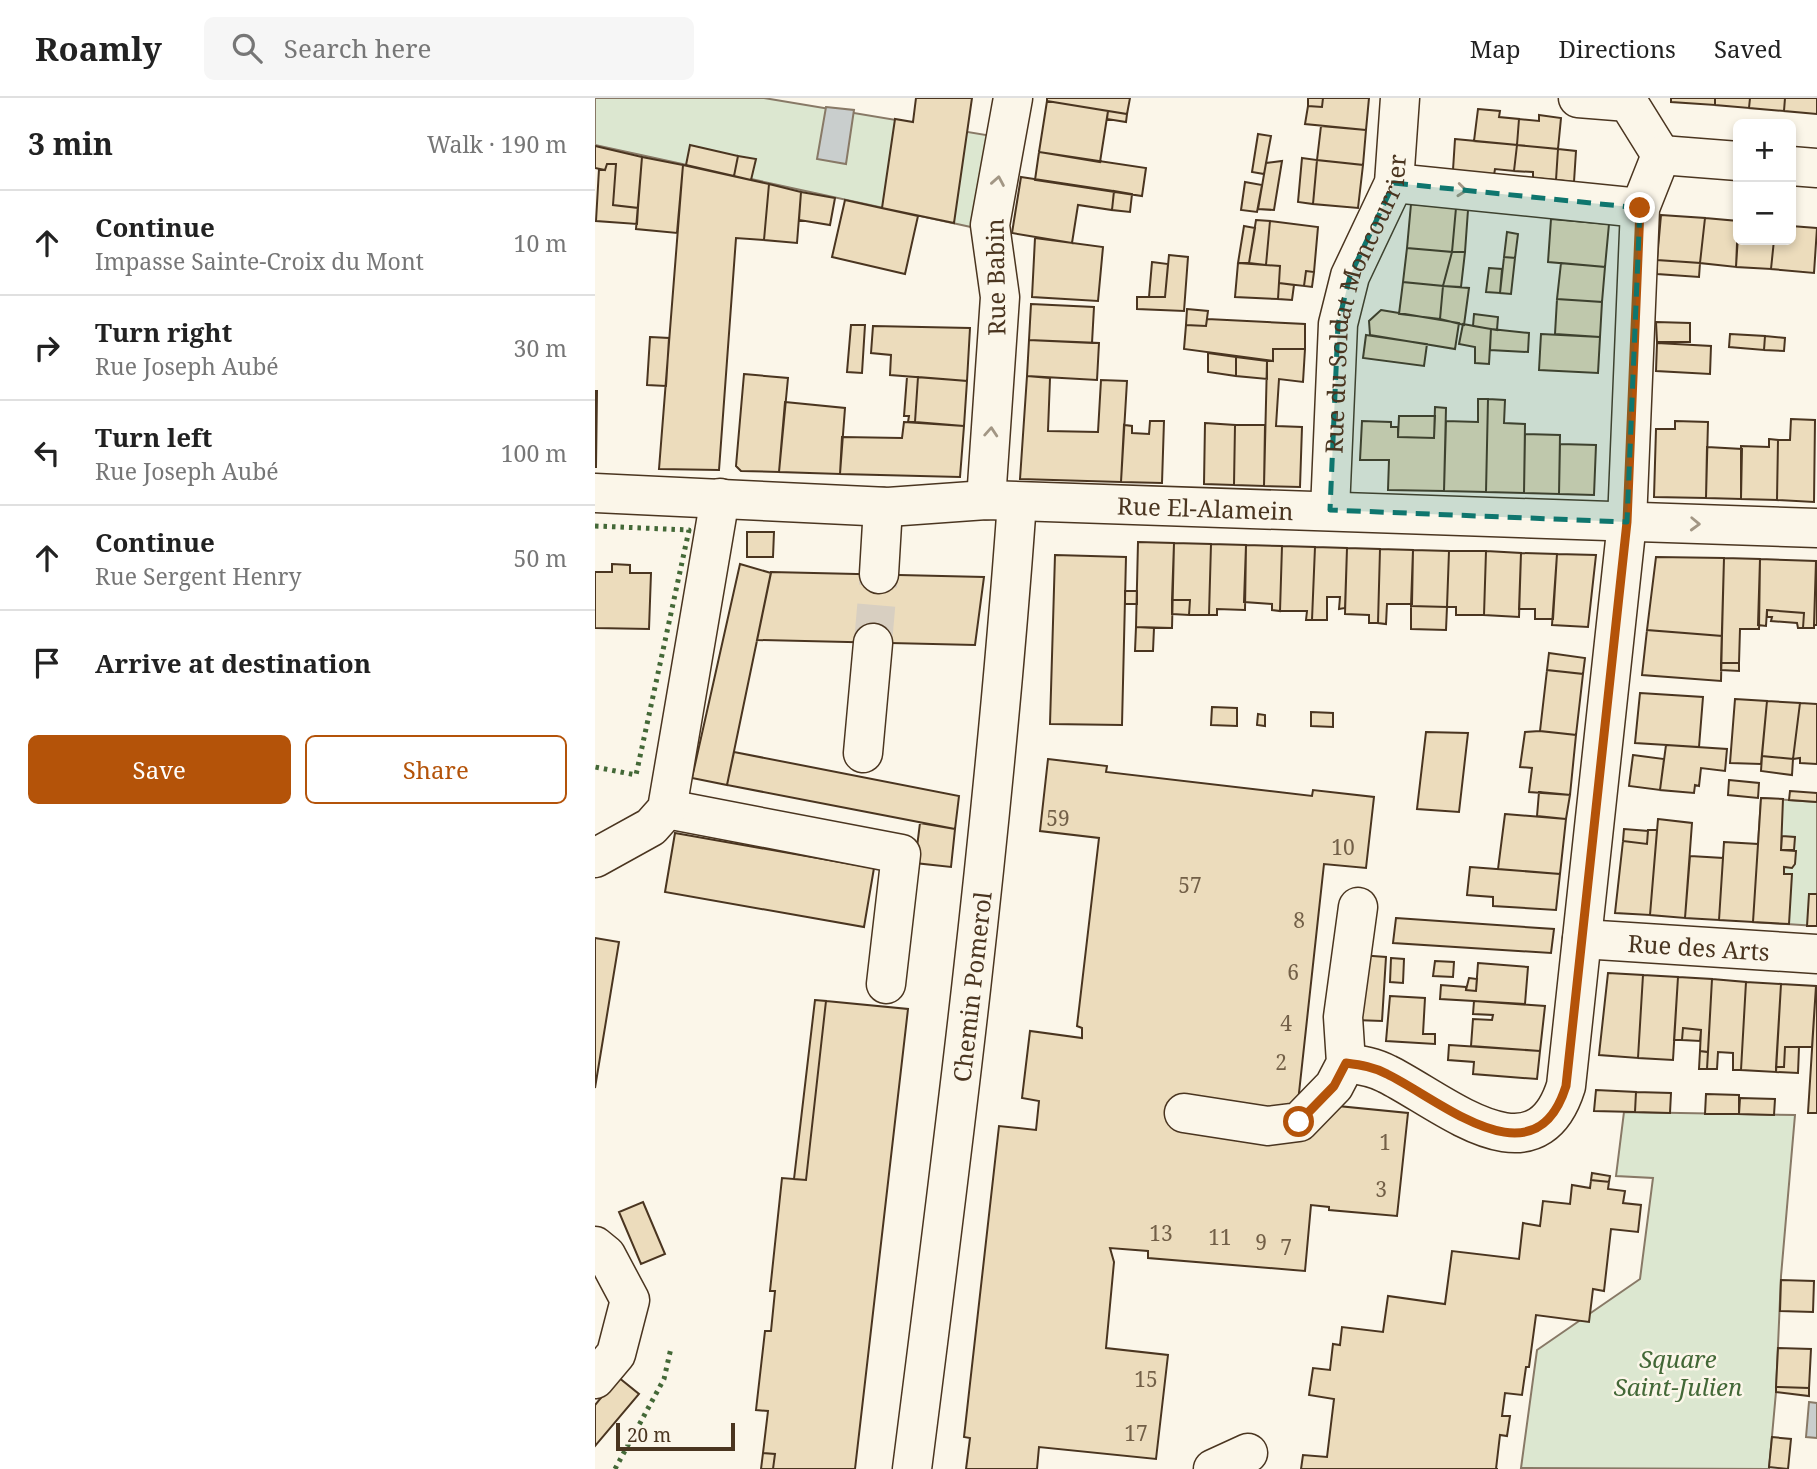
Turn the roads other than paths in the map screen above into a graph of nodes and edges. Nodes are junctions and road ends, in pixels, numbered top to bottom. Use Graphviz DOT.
graph roads {
  1 [pos="1013,98"];
  2 [pos="1400,98"];
  3 [pos="1578,98"];
  4 [pos="1661,155"];
  5 [pos="1733,161"];
  6 [pos="1796,166"];
  7 [pos="1817,168"];
  8 [pos="1394,183"];
  9 [pos="1640,208"];
  10 [pos="595,493"];
  11 [pos="720,498"];
  12 [pos="1002,501"];
  13 [pos="883,507"];
  14 [pos="1330,510"];
  15 [pos="1627,522"];
  16 [pos="1817,528"];
  17 [pos="879,575"];
  18 [pos="873,643"];
  19 [pos="863,753"];
  20 [pos="667,809"];
  21 [pos="595,858"];
  22 [pos="1358,907"];
  23 [pos="1581,939"];
  24 [pos="1817,954"];
  25 [pos="886,984"];
  26 [pos="1346,1063"];
  27 [pos="1184,1113"];
  28 [pos="595,1246"];
  29 [pos="595,1379"];
  30 [pos="1248,1452"];
  31 [pos="912,1469"];
  32 [pos="1213,1469"];
  12 -- 1 [label="street, Rue Babin, one-way"];
  2 -- 8 [label="street, Rue du Soldat Moncourrier"];
  3 -- 4 [label="street"];
  4 -- 5 [label="street"];
  4 -- 9 [label="street"];
  6 -- 7 [label="street"];
  8 -- 9 [label="street, one-way"];
  8 -- 14 [label="street, Rue du Soldat Moncourrier"];
  9 -- 15 [label="street"];
  10 -- 11 [label="street, Rue El-Alamein"];
  11 -- 13 [label="street, Rue El-Alamein"];
  11 -- 20 [label="street"];
  12 -- 13 [label="street, Rue El-Alamein"];
  12 -- 14 [label="street, Rue El-Alamein"];
  12 -- 31 [label="street, Chemin Pomerol"];
  13 -- 17 [label="street"];
  14 -- 15 [label="street, Rue El-Alamein"];
  15 -- 16 [label="street, Rue El-Alamein, one-way"];
  15 -- 23 [label="street"];
  18 -- 19 [label="street"];
  20 -- 21 [label="street"];
  20 -- 25 [label="street"];
  22 -- 26 [label="street"];
  23 -- 24 [label="street, Rue des Arts"];
  23 -- 26 [label="street"];
  26 -- 27 [label="street"];
  28 -- 29 [label="street"];
  30 -- 32 [label="street"];
}
